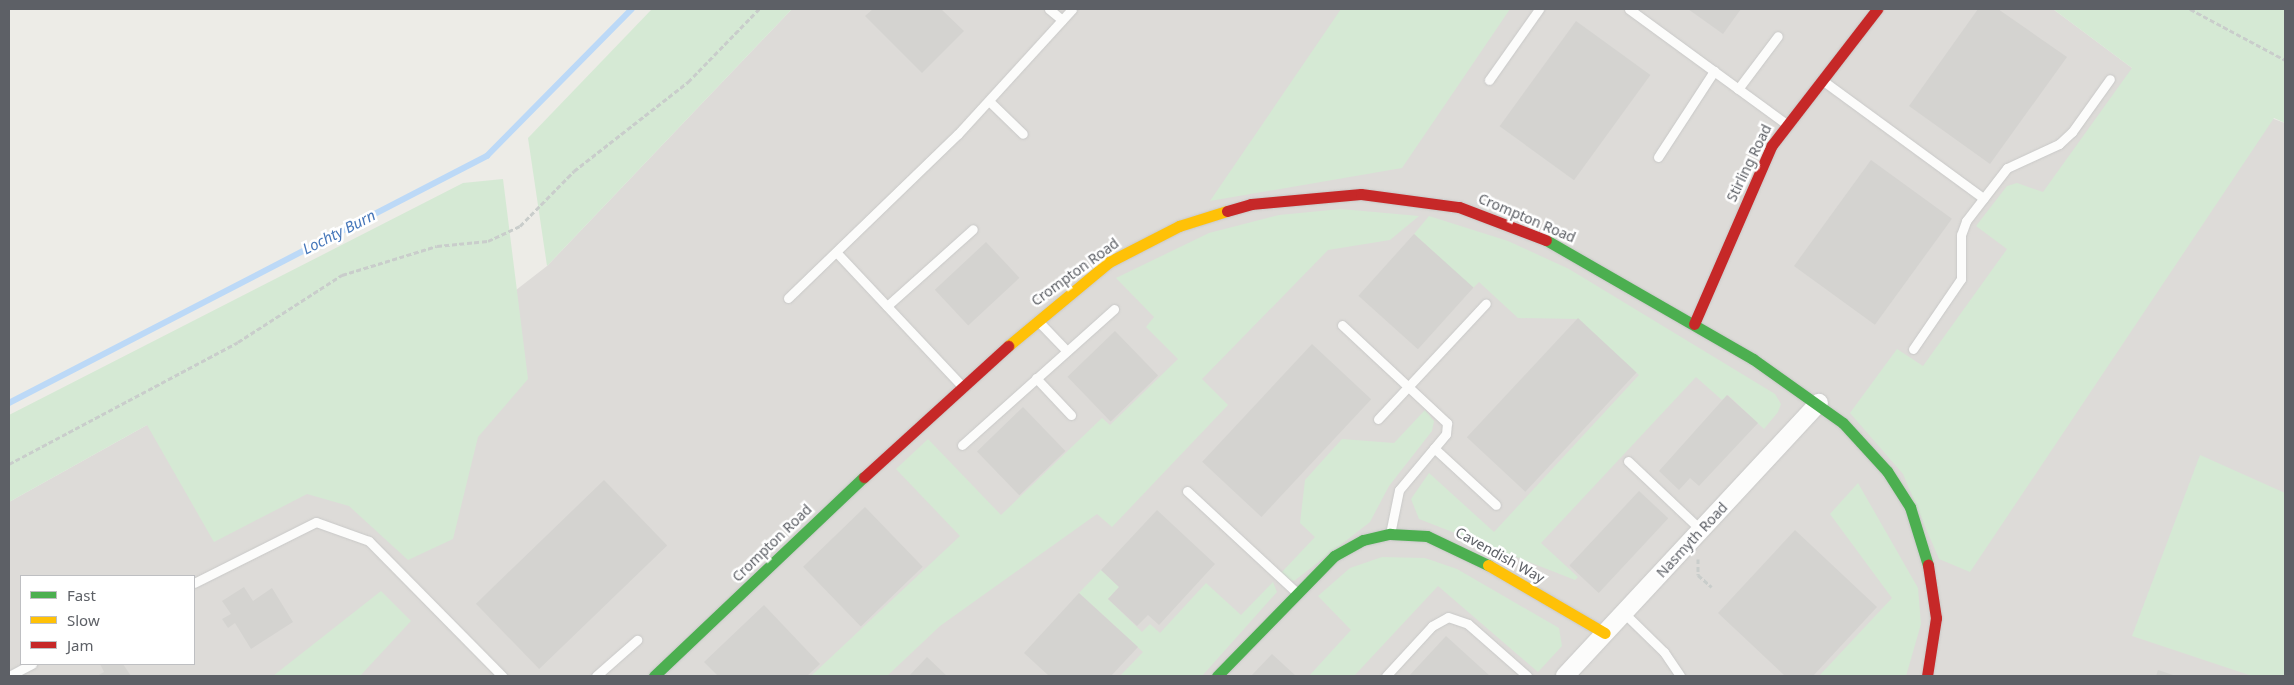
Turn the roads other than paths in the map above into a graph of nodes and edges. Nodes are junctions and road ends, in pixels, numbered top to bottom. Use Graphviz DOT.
graph roads {
  1 [pos="1049,9"];
  2 [pos="1072,9"];
  3 [pos="1538,9"];
  4 [pos="1629,9"];
  5 [pos="1877,9"];
  6 [pos="1062,20"];
  7 [pos="1778,36"];
  8 [pos="1714,71"];
  9 [pos="1819,78"];
  10 [pos="2110,79"];
  11 [pos="1489,80"];
  12 [pos="1738,88"];
  13 [pos="989,101"];
  14 [pos="1785,123"];
  15 [pos="1023,134"];
  16 [pos="1658,157"];
  17 [pos="1983,198"];
  18 [pos="973,229"];
  19 [pos="837,253"];
  20 [pos="788,298"];
  21 [pos="1486,303"];
  22 [pos="887,306"];
  23 [pos="1114,309"];
  24 [pos="1036,319"];
  25 [pos="1342,324"];
  26 [pos="1694,324"];
  27 [pos="1913,349"];
  28 [pos="1067,351"];
  29 [pos="1036,378"];
  30 [pos="961,385"];
  31 [pos="1409,386"];
  32 [pos="1819,403"];
  33 [pos="1071,415"];
  34 [pos="1378,419"];
  35 [pos="962,445"];
  36 [pos="1434,448"];
  37 [pos="1628,461"];
  38 [pos="1187,491"];
  39 [pos="1496,505"];
  40 [pos="1699,532"];
  41 [pos="1390,534"];
  42 [pos="195,582"];
  43 [pos="1296,592"];
  44 [pos="1624,613"];
  45 [pos="1606,633"];
  46 [pos="637,640"];
  47 [pos="30,665"];
  48 [pos="9,676"];
  49 [pos="502,676"];
  50 [pos="596,676"];
  51 [pos="654,676"];
  52 [pos="1217,676"];
  53 [pos="1386,676"];
  54 [pos="1527,676"];
  55 [pos="1565,676"];
  56 [pos="1680,676"];
  57 [pos="1927,676"];
  1 -- 6 [label="lane"];
  2 -- 6 [label="lane"];
  3 -- 11 [label="lane"];
  4 -- 8 [label="lane"];
  5 -- 9 [label="street, Stirling Road"];
  6 -- 13 [label="lane"];
  7 -- 12 [label="lane"];
  8 -- 12 [label="lane"];
  8 -- 16 [label="lane"];
  9 -- 14 [label="street, Stirling Road"];
  9 -- 17 [label="lane"];
  10 -- 17 [label="lane"];
  12 -- 14 [label="lane"];
  13 -- 15 [label="lane"];
  13 -- 19 [label="lane"];
  14 -- 26 [label="street, Stirling Road"];
  17 -- 27 [label="lane"];
  18 -- 22 [label="lane"];
  19 -- 20 [label="lane"];
  19 -- 22 [label="lane"];
  21 -- 31 [label="lane"];
  22 -- 30 [label="lane"];
  23 -- 28 [label="lane"];
  24 -- 26 [label="street, Crompton Road"];
  24 -- 28 [label="lane"];
  24 -- 30 [label="street, Crompton Road"];
  25 -- 31 [label="lane"];
  26 -- 32 [label="street, Crompton Road"];
  28 -- 29 [label="lane"];
  29 -- 33 [label="lane"];
  29 -- 35 [label="lane"];
  30 -- 51 [label="street, Crompton Road"];
  31 -- 34 [label="lane"];
  31 -- 36 [label="lane"];
  32 -- 40 [label="street, Nasmyth Road"];
  32 -- 57 [label="street, Crompton Road"];
  36 -- 39 [label="lane"];
  36 -- 41 [label="lane"];
  37 -- 40 [label="lane"];
  38 -- 43 [label="lane"];
  40 -- 44 [label="street, Nasmyth Road"];
  41 -- 43 [label="street, Cavendish Way"];
  41 -- 45 [label="street, Cavendish Way"];
  42 -- 49 [label="lane"];
  43 -- 52 [label="street, Cavendish Way"];
  44 -- 45 [label="street, Nasmyth Road"];
  44 -- 56 [label="lane"];
  45 -- 55 [label="street, Nasmyth Road"];
  46 -- 50 [label="lane"];
  47 -- 48 [label="lane"];
  53 -- 54 [label="lane"];
}
